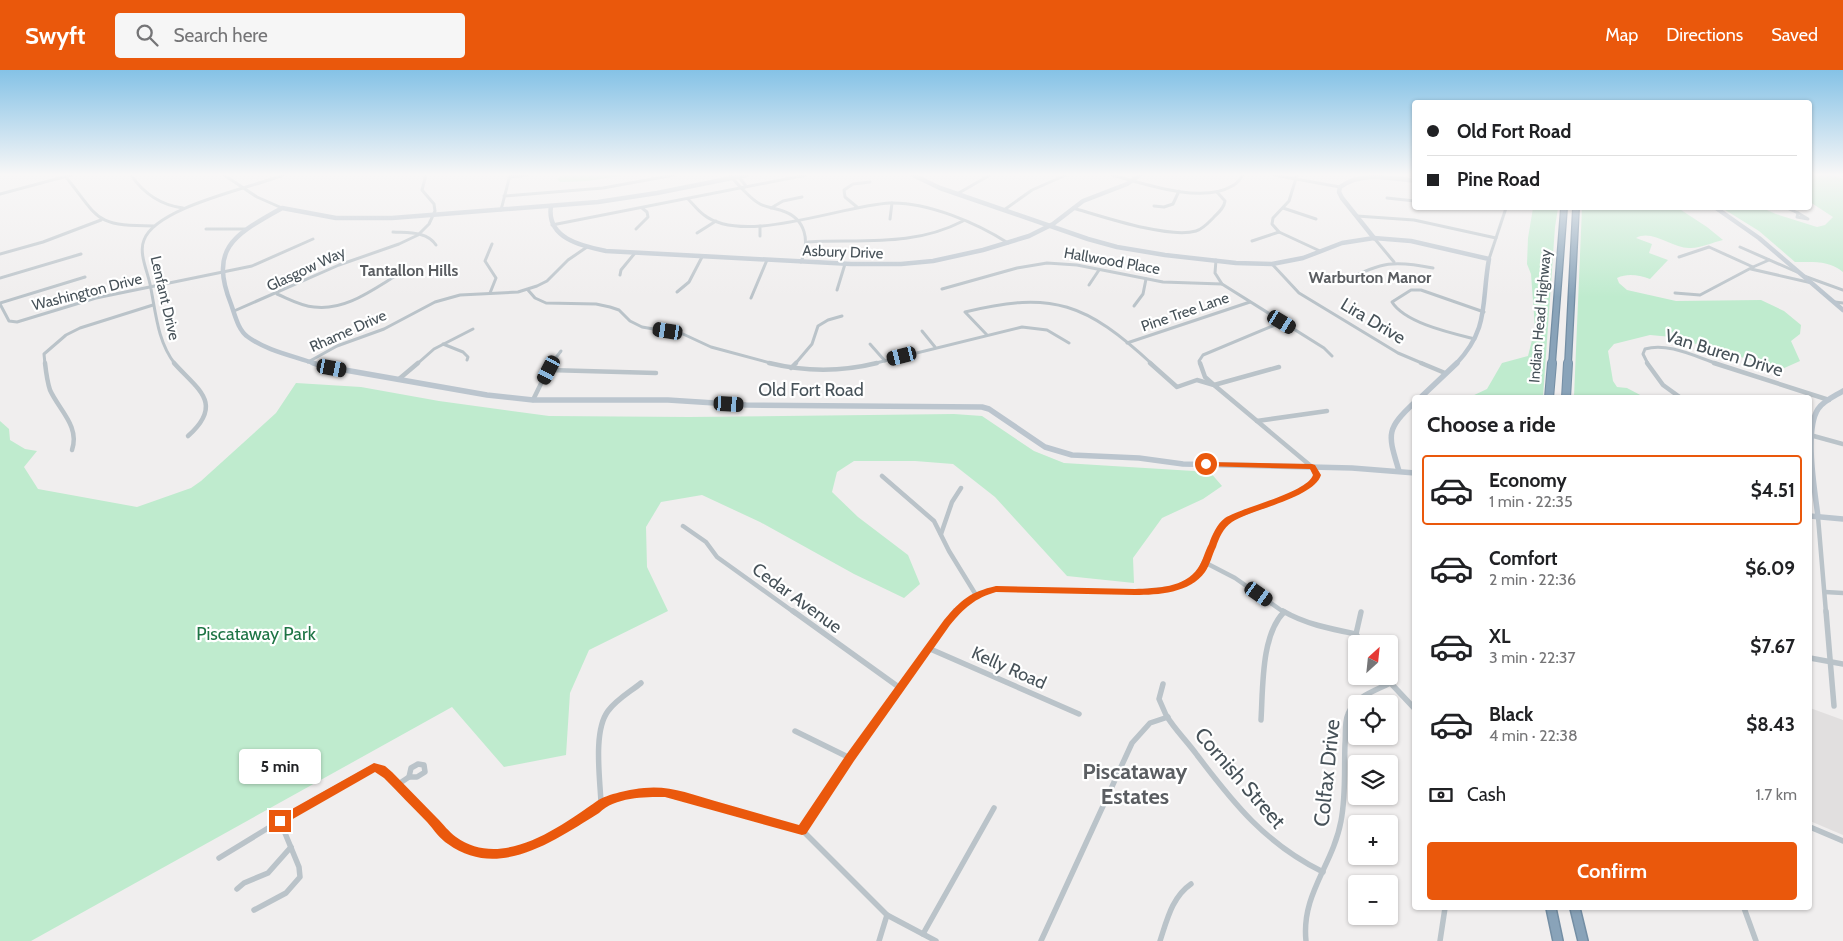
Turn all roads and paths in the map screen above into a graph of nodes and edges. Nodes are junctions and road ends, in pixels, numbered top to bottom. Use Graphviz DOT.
graph roads {
  1 [pos="434,215"];
  2 [pos="96,216"];
  3 [pos="171,216"];
  4 [pos="269,216"];
  5 [pos="319,216"];
  6 [pos="421,216"];
  7 [pos="549,216"];
  8 [pos="602,216"];
  9 [pos="648,216"];
  10 [pos="705,216"];
  11 [pos="791,216"];
  12 [pos="820,216"];
  13 [pos="890,216"];
  14 [pos="948,216"];
  15 [pos="1020,216"];
  16 [pos="1063,216"];
  17 [pos="1102,216"];
  18 [pos="1214,216"];
  19 [pos="1277,216"];
  20 [pos="1306,216"];
  21 [pos="1357,216"];
  22 [pos="1503,216"];
  23 [pos="1563,216"];
  24 [pos="1576,216"];
  25 [pos="1727,216"];
  26 [pos="890,219"];
  27 [pos="1316,219"];
  28 [pos="101,220"];
  29 [pos="716,221"];
  30 [pos="797,221"];
  31 [pos="963,221"];
  32 [pos="552,225"];
  33 [pos="154,226"];
  34 [pos="760,226"];
  35 [pos="1050,226"];
  36 [pos="206,229"];
  37 [pos="246,229"];
  38 [pos="636,229"];
  39 [pos="393,232"];
  40 [pos="1279,232"];
  41 [pos="697,233"];
  42 [pos="420,234"];
  43 [pos="760,236"];
  44 [pos="1374,238"];
  45 [pos="1496,238"];
  46 [pos="314,239"];
  47 [pos="1252,241"];
  48 [pos="808,242"];
  49 [pos="1008,243"];
  50 [pos="492,244"];
  51 [pos="436,245"];
  52 [pos="587,247"];
  53 [pos="1740,247"];
  54 [pos="1320,251"];
  55 [pos="636,253"];
  56 [pos="0,254"];
  57 [pos="80,254"];
  58 [pos="702,257"];
  59 [pos="1679,257"];
  60 [pos="1489,259"];
  61 [pos="767,260"];
  62 [pos="1216,260"];
  63 [pos="1769,260"];
  64 [pos="802,262"];
  65 [pos="1394,262"];
  66 [pos="845,264"];
  67 [pos="1272,264"];
  68 [pos="1433,268"];
  69 [pos="1752,268"];
  70 [pos="1099,270"];
  71 [pos="224,273"];
  72 [pos="396,275"];
  73 [pos="620,275"];
  74 [pos="1803,275"];
  75 [pos="85,276"];
  76 [pos="0,278"];
  77 [pos="1146,279"];
  78 [pos="1346,280"];
  79 [pos="1812,283"];
  80 [pos="1222,284"];
  81 [pos="1089,285"];
  82 [pos="151,287"];
  83 [pos="942,289"];
  84 [pos="528,290"];
  85 [pos="837,290"];
  86 [pos="1843,290"];
  87 [pos="677,292"];
  88 [pos="490,293"];
  89 [pos="1675,293"];
  90 [pos="277,294"];
  91 [pos="751,298"];
  92 [pos="1250,302"];
  93 [pos="1834,302"];
  94 [pos="0,303"];
  95 [pos="1843,303"];
  96 [pos="153,305"];
  97 [pos="1134,306"];
  98 [pos="1843,310"];
  99 [pos="234,311"];
  100 [pos="1484,312"];
  101 [pos="842,316"];
  102 [pos="1282,322"];
  103 [pos="473,329"];
  104 [pos="922,331"];
  105 [pos="987,335"];
  106 [pos="1475,339"];
  107 [pos="1068,343"];
  108 [pos="1127,343"];
  109 [pos="443,344"];
  110 [pos="870,344"];
  111 [pos="936,347"];
  112 [pos="561,350"];
  113 [pos="1332,356"];
  114 [pos="467,360"];
  115 [pos="884,361"];
  116 [pos="308,362"];
  117 [pos="1279,367"];
  118 [pos="791,368"];
  119 [pos="549,370"];
  120 [pos="656,373"];
  121 [pos="1444,373"];
  122 [pos="399,379"];
  123 [pos="1214,385"];
  124 [pos="1843,391"];
  125 [pos="1423,395"];
  126 [pos="1549,395"];
  127 [pos="1566,395"];
  128 [pos="1676,395"];
  129 [pos="533,400"];
  130 [pos="1829,400"];
  131 [pos="1412,405"];
  132 [pos="1327,411"];
  133 [pos="1256,421"];
  134 [pos="1812,429"];
  135 [pos="1812,435"];
  136 [pos="188,436"];
  137 [pos="1843,444"];
  138 [pos="1812,447"];
  139 [pos="72,450"];
  140 [pos="1312,467"];
  141 [pos="1399,471"];
  142 [pos="1412,473"];
  143 [pos="882,476"];
  144 [pos="961,488"];
  145 [pos="1812,516"];
  146 [pos="1818,517"];
  147 [pos="1843,519"];
  148 [pos="683,526"];
  149 [pos="941,534"];
  150 [pos="1206,563"];
  151 [pos="1825,592"];
  152 [pos="1843,593"];
  153 [pos="976,595"];
  154 [pos="1284,612"];
  155 [pos="1361,612"];
  156 [pos="1356,634"];
  157 [pos="928,648"];
  158 [pos="1812,658"];
  159 [pos="1829,661"];
  160 [pos="1843,664"];
  161 [pos="641,683"];
  162 [pos="1163,684"];
  163 [pos="1386,685"];
  164 [pos="1392,685"];
  165 [pos="900,688"];
  166 [pos="1412,706"];
  167 [pos="1834,706"];
  168 [pos="1079,714"];
  169 [pos="1168,717"];
  170 [pos="1261,720"];
  171 [pos="795,731"];
  172 [pos="850,758"];
  173 [pos="409,777"];
  174 [pos="397,785"];
  175 [pos="601,803"];
  176 [pos="994,808"];
  177 [pos="280,821"];
  178 [pos="1812,828"];
  179 [pos="802,830"];
  180 [pos="1843,841"];
  181 [pos="292,847"];
  182 [pos="219,858"];
  183 [pos="1323,872"];
  184 [pos="1191,884"];
  185 [pos="237,890"];
  186 [pos="254,910"];
  187 [pos="1445,910"];
  188 [pos="1551,910"];
  189 [pos="1575,910"];
  190 [pos="1745,910"];
  191 [pos="886,915"];
  192 [pos="924,934"];
  193 [pos="879,941"];
  194 [pos="936,941"];
  195 [pos="1041,941"];
  196 [pos="1160,941"];
  197 [pos="1306,941"];
  198 [pos="1440,941"];
  199 [pos="1558,941"];
  200 [pos="1583,941"];
  201 [pos="1756,941"];
  1 -- 42 [label="street, Glasgow Way"];
  2 -- 28 [label="street"];
  3 -- 33 [label="street"];
  4 -- 37 [label="main road, Old Fort Road"];
  5 -- 6 [label="main road"];
  7 -- 32 [label="main road"];
  8 -- 32 [label="street"];
  9 -- 38 [label="street"];
  10 -- 29 [label="street"];
  11 -- 30 [label="street"];
  12 -- 30 [label="street"];
  13 -- 26 [label="street"];
  14 -- 31 [label="street"];
  15 -- 35 [label="main road"];
  16 -- 35 [label="main road, Asbury Drive"];
  17 -- 18 [label="street"];
  19 -- 40 [label="street"];
  20 -- 27 [label="street"];
  21 -- 44 [label="main road"];
  21 -- 45 [label="street"];
  22 -- 45 [label="street"];
  23 -- 126 [label="highway, Indian Head Highway"];
  24 -- 127 [label="highway, Indian Head Highway"];
  25 -- 74 [label="main road"];
  28 -- 33 [label="street"];
  28 -- 56 [label="street"];
  29 -- 34 [label="street"];
  29 -- 41 [label="street"];
  30 -- 34 [label="street"];
  30 -- 48 [label="street"];
  31 -- 48 [label="street"];
  31 -- 49 [label="street"];
  32 -- 52 [label="main road, Asbury Drive"];
  33 -- 82 [label="street, Lenfant Drive"];
  34 -- 43 [label="street"];
  35 -- 49 [label="main road, Asbury Drive"];
  35 -- 62 [label="main road"];
  36 -- 37 [label="street"];
  37 -- 71 [label="main road, Old Fort Road"];
  39 -- 42 [label="street"];
  40 -- 47 [label="street"];
  40 -- 54 [label="street"];
  42 -- 51 [label="street"];
  42 -- 90 [label="street, Glasgow Way"];
  44 -- 54 [label="main road"];
  44 -- 60 [label="main road"];
  44 -- 65 [label="street"];
  45 -- 60 [label="street"];
  46 -- 71 [label="street, Washington Drive"];
  48 -- 64 [label="street"];
  49 -- 66 [label="main road, Asbury Drive"];
  50 -- 88 [label="street"];
  52 -- 55 [label="main road, Asbury Drive"];
  52 -- 84 [label="street, Rhame Drive"];
  53 -- 63 [label="street"];
  54 -- 67 [label="main road"];
  55 -- 58 [label="main road, Asbury Drive"];
  55 -- 73 [label="street"];
  57 -- 76 [label="street"];
  58 -- 61 [label="main road, Asbury Drive"];
  58 -- 87 [label="street"];
  59 -- 69 [label="street"];
  60 -- 100 [label="main road"];
  61 -- 64 [label="main road, Asbury Drive"];
  61 -- 91 [label="street"];
  62 -- 67 [label="main road"];
  62 -- 80 [label="street"];
  63 -- 69 [label="street"];
  63 -- 74 [label="street"];
  64 -- 66 [label="main road, Asbury Drive"];
  65 -- 68 [label="street"];
  65 -- 78 [label="street"];
  66 -- 85 [label="street"];
  67 -- 121 [label="street, Lira Drive"];
  69 -- 79 [label="street"];
  69 -- 89 [label="street"];
  70 -- 77 [label="street, Hallwood Place"];
  70 -- 81 [label="street"];
  70 -- 83 [label="street, Hallwood Place"];
  71 -- 82 [label="street, Washington Drive"];
  71 -- 99 [label="main road, Old Fort Road"];
  72 -- 90 [label="street"];
  74 -- 79 [label="main road"];
  74 -- 86 [label="street"];
  75 -- 94 [label="street"];
  77 -- 80 [label="street, Hallwood Place"];
  77 -- 97 [label="street"];
  79 -- 93 [label="main road"];
  80 -- 92 [label="street"];
  82 -- 94 [label="street, Washington Drive"];
  82 -- 96 [label="street, Lenfant Drive"];
  84 -- 88 [label="street, Rhame Drive"];
  84 -- 118 [label="street"];
  88 -- 116 [label="street, Rhame Drive"];
  90 -- 99 [label="street, Glasgow Way"];
  92 -- 102 [label="street"];
  92 -- 108 [label="street, Pine Tree Lane"];
  93 -- 95 [label="street"];
  93 -- 98 [label="main road"];
  96 -- 136 [label="street, Lenfant Drive"];
  96 -- 139 [label="street"];
  99 -- 116 [label="main road, Old Fort Road"];
  100 -- 106 [label="main road"];
  100 -- 106 [label="street"];
  101 -- 118 [label="street"];
  102 -- 113 [label="street"];
  102 -- 123 [label="street"];
  103 -- 109 [label="street"];
  104 -- 111 [label="street"];
  105 -- 107 [label="street"];
  105 -- 108 [label="street"];
  105 -- 111 [label="street"];
  106 -- 121 [label="main road"];
  108 -- 123 [label="street"];
  109 -- 114 [label="street"];
  109 -- 122 [label="street"];
  110 -- 115 [label="street"];
  111 -- 115 [label="street"];
  112 -- 119 [label="street"];
  115 -- 118 [label="street"];
  116 -- 122 [label="main road, Old Fort Road"];
  117 -- 123 [label="street"];
  119 -- 120 [label="street"];
  119 -- 129 [label="street"];
  121 -- 125 [label="main road"];
  122 -- 129 [label="main road, Old Fort Road"];
  123 -- 133 [label="street"];
  124 -- 130 [label="main road"];
  128 -- 130 [label="street, Van Buren Drive"];
  129 -- 140 [label="main road, Old Fort Road"];
  130 -- 134 [label="main road"];
  131 -- 141 [label="main road"];
  132 -- 133 [label="street"];
  133 -- 140 [label="street"];
  135 -- 137 [label="street"];
  138 -- 146 [label="main road"];
  140 -- 141 [label="main road, Old Fort Road"];
  140 -- 150 [label="street"];
  141 -- 142 [label="main road, Old Fort Road"];
  143 -- 149 [label="street"];
  144 -- 149 [label="street"];
  145 -- 146 [label="main road"];
  146 -- 147 [label="main road"];
  146 -- 151 [label="street"];
  148 -- 165 [label="street, Cedar Avenue"];
  149 -- 153 [label="street"];
  150 -- 153 [label="street"];
  150 -- 154 [label="street"];
  151 -- 152 [label="street"];
  151 -- 159 [label="street"];
  153 -- 157 [label="street"];
  154 -- 156 [label="street"];
  154 -- 170 [label="street"];
  155 -- 156 [label="street"];
  157 -- 165 [label="street"];
  157 -- 168 [label="street, Kelly Road"];
  158 -- 159 [label="street"];
  159 -- 160 [label="street"];
  159 -- 167 [label="street"];
  161 -- 175 [label="street"];
  162 -- 169 [label="street, Cornish Street"];
  163 -- 183 [label="street, Colfax Drive"];
  164 -- 166 [label="street"];
  165 -- 172 [label="street"];
  169 -- 183 [label="street, Cornish Street"];
  169 -- 195 [label="street"];
  171 -- 172 [label="street"];
  172 -- 179 [label="street"];
  173 -- 174 [label="street"];
  174 -- 175 [label="street"];
  174 -- 177 [label="street"];
  175 -- 179 [label="street"];
  176 -- 192 [label="street"];
  177 -- 181 [label="street"];
  177 -- 182 [label="street"];
  178 -- 180 [label="street"];
  179 -- 191 [label="street"];
  181 -- 185 [label="street"];
  181 -- 186 [label="street"];
  183 -- 197 [label="street, Colfax Drive"];
  184 -- 196 [label="street"];
  187 -- 198 [label="street"];
  188 -- 199 [label="highway"];
  189 -- 200 [label="highway"];
  190 -- 201 [label="street"];
  191 -- 192 [label="street"];
  191 -- 193 [label="street"];
  192 -- 194 [label="street"];
}
